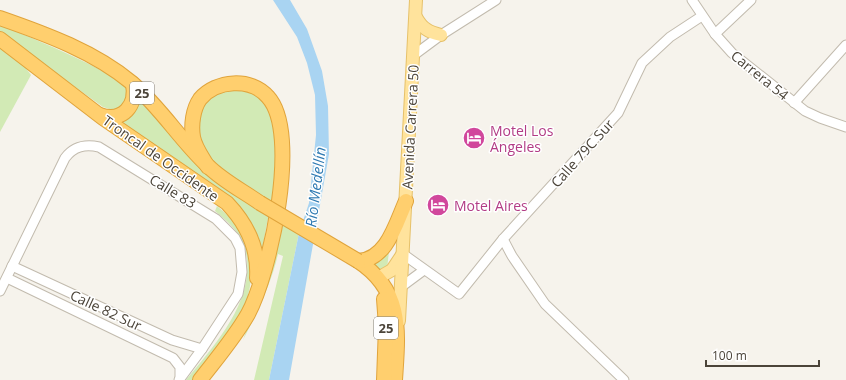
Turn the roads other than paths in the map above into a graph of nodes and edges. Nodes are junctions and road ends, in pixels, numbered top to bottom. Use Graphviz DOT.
graph roads {
  1 [pos="416,0"];
  2 [pos="496,0"];
  3 [pos="692,0"];
  4 [pos="751,0"];
  5 [pos="702,16"];
  6 [pos="416,17"];
  7 [pos="0,18"];
  8 [pos="715,34"];
  9 [pos="441,35"];
  10 [pos="0,40"];
  11 [pos="846,45"];
  12 [pos="414,55"];
  13 [pos="133,84"];
  14 [pos="794,103"];
  15 [pos="95,112"];
  16 [pos="846,127"];
  17 [pos="208,167"];
  18 [pos="406,201"];
  19 [pos="503,239"];
  20 [pos="403,254"];
  21 [pos="358,261"];
  22 [pos="12,266"];
  23 [pos="424,270"];
  24 [pos="7,278"];
  25 [pos="378,278"];
  26 [pos="401,287"];
  27 [pos="0,291"];
  28 [pos="249,313"];
  29 [pos="398,330"];
  30 [pos="202,349"];
  31 [pos="180,379"];
  32 [pos="200,380"];
  33 [pos="384,380"];
  34 [pos="395,380"];
  35 [pos="624,380"];
  1 -- 6 [label="main road, Avenida Carrera 50"];
  2 -- 9 [label="street"];
  3 -- 5 [label="street, Carrera 54"];
  4 -- 8 [label="street"];
  5 -- 8 [label="street, Carrera 54"];
  5 -- 19 [label="street, Calle 79C Sur"];
  6 -- 9 [label="main road"];
  6 -- 12 [label="main road, Avenida Carrera 50"];
  7 -- 13 [label="highway, Troncal de Occidente / 25"];
  8 -- 14 [label="street, Carrera 54"];
  9 -- 12 [label="street"];
  10 -- 15 [label="highway, Troncal de Occidente"];
  11 -- 14 [label="street"];
  12 -- 18 [label="main road, Avenida Carrera 50"];
  13 -- 15 [label="highway"];
  13 -- 17 [label="highway, Troncal de Occidente / 25"];
  14 -- 16 [label="street, Carrera 54"];
  15 -- 28 [label="highway, Troncal de Occidente"];
  17 -- 21 [label="highway, Troncal de Occidente / 25, bridge"];
  17 -- 28 [label="highway"];
  18 -- 20 [label="main road, Avenida Carrera 50"];
  18 -- 21 [label="highway"];
  19 -- 23 [label="street, Calle 79C Sur"];
  19 -- 35 [label="street"];
  20 -- 23 [label="street"];
  20 -- 25 [label="main road"];
  20 -- 26 [label="main road, Avenida Carrera 50"];
  21 -- 25 [label="highway, Troncal de Occidente / 25"];
  22 -- 24 [label="street"];
  22 -- 30 [label="street, Calle 82 Sur"];
  22 -- 30 [label="street, Calle 83"];
  23 -- 26 [label="street"];
  24 -- 27 [label="street"];
  24 -- 31 [label="street, Calle 82 Sur"];
  25 -- 29 [label="highway, 25"];
  25 -- 33 [label="highway, 25"];
  26 -- 29 [label="main road, Avenida Carrera 50"];
  28 -- 32 [label="highway"];
  29 -- 34 [label="highway, 25"];
  30 -- 31 [label="street, Calle 83"];
}
